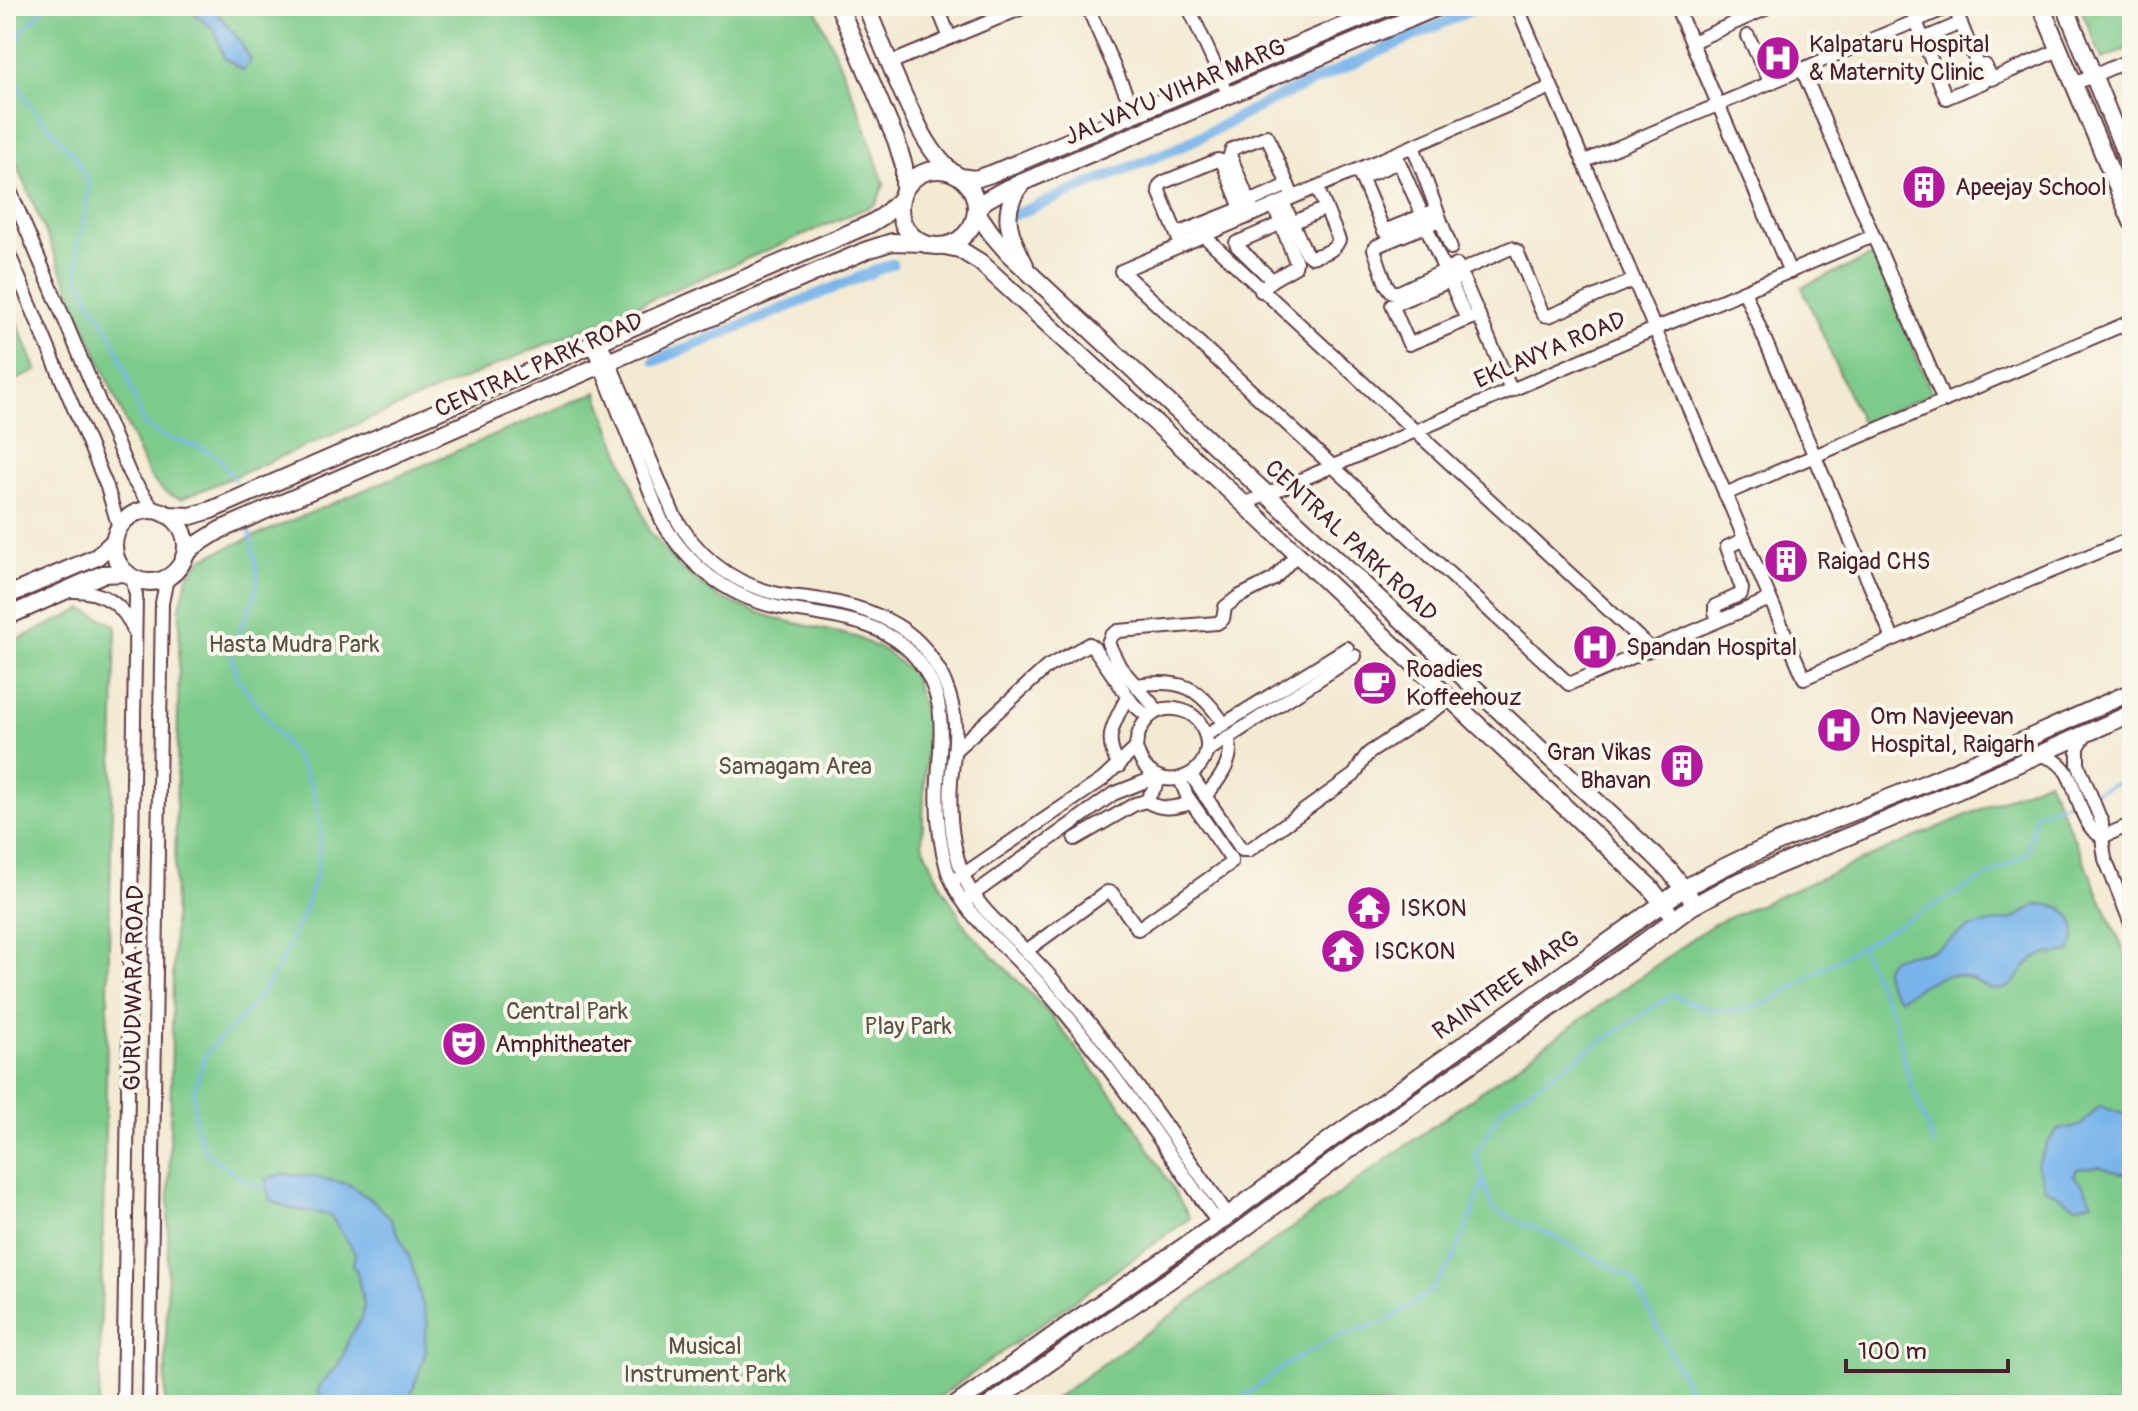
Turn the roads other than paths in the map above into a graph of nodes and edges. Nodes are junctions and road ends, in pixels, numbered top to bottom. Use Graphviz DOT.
graph roads {
  1 [pos="839,6"];
  2 [pos="866,6"];
  3 [pos="937,6"];
  4 [pos="1027,6"];
  5 [pos="1087,6"];
  6 [pos="1188,6"];
  7 [pos="1390,6"];
  8 [pos="1440,6"];
  9 [pos="1517,6"];
  10 [pos="1762,6"];
  11 [pos="1953,6"];
  12 [pos="1961,6"];
  13 [pos="2041,6"];
  14 [pos="2065,6"];
  15 [pos="1681,8"];
  16 [pos="1008,10"];
  17 [pos="1916,21"];
  18 [pos="1961,23"];
  19 [pos="1748,36"];
  20 [pos="950,38"];
  21 [pos="1923,39"];
  22 [pos="1692,42"];
  23 [pos="2059,50"];
  24 [pos="2132,59"];
  25 [pos="890,63"];
  26 [pos="1802,69"];
  27 [pos="2093,76"];
  28 [pos="1220,78"];
  29 [pos="1771,83"];
  30 [pos="2074,84"];
  31 [pos="1551,87"];
  32 [pos="1228,95"];
  33 [pos="1719,105"];
  34 [pos="1135,114"];
  35 [pos="1413,146"];
  36 [pos="1583,162"];
  37 [pos="2132,170"];
  38 [pos="1360,174"];
  39 [pos="957,175"];
  40 [pos="6,181"];
  41 [pos="1023,182"];
  42 [pos="1317,187"];
  43 [pos="902,196"];
  44 [pos="1284,197"];
  45 [pos="1326,208"];
  46 [pos="976,210"];
  47 [pos="1247,210"];
  48 [pos="1438,215"];
  49 [pos="1424,221"];
  50 [pos="2132,222"];
  51 [pos="1287,223"];
  52 [pos="1203,235"];
  53 [pos="1873,236"];
  54 [pos="1179,239"];
  55 [pos="923,243"];
  56 [pos="945,246"];
  57 [pos="6,247"];
  58 [pos="1454,267"];
  59 [pos="1790,272"];
  60 [pos="1031,275"];
  61 [pos="1272,280"];
  62 [pos="1634,280"];
  63 [pos="1261,291"];
  64 [pos="1744,291"];
  65 [pos="1473,317"];
  66 [pos="2132,321"];
  67 [pos="1655,329"];
  68 [pos="596,342"];
  69 [pos="605,363"];
  70 [pos="1511,390"];
  71 [pos="1944,401"];
  72 [pos="1415,432"];
  73 [pos="1815,456"];
  74 [pos="1332,467"];
  75 [pos="1725,494"];
  76 [pos="1266,495"];
  77 [pos="1244,504"];
  78 [pos="161,512"];
  79 [pos="117,535"];
  80 [pos="2132,538"];
  81 [pos="1745,539"];
  82 [pos="1297,554"];
  83 [pos="184,557"];
  84 [pos="172,574"];
  85 [pos="129,575"];
  86 [pos="69,591"];
  87 [pos="6,596"];
  88 [pos="1770,599"];
  89 [pos="6,617"];
  90 [pos="1719,620"];
  91 [pos="135,634"];
  92 [pos="1893,639"];
  93 [pos="1651,649"];
  94 [pos="1136,685"];
  95 [pos="2132,692"];
  96 [pos="1127,697"];
  97 [pos="1451,699"];
  98 [pos="2132,713"];
  99 [pos="1153,714"];
  100 [pos="1224,724"];
  101 [pos="2087,733"];
  102 [pos="1206,735"];
  103 [pos="1228,738"];
  104 [pos="1136,748"];
  105 [pos="954,751"];
  106 [pos="1206,752"];
  107 [pos="2037,755"];
  108 [pos="1119,766"];
  109 [pos="1185,777"];
  110 [pos="1158,778"];
  111 [pos="2079,784"];
  112 [pos="1205,796"];
  113 [pos="1146,801"];
  114 [pos="1191,803"];
  115 [pos="2132,824"];
  116 [pos="2102,837"];
  117 [pos="1075,839"];
  118 [pos="958,878"];
  119 [pos="1684,888"];
  120 [pos="968,898"];
  121 [pos="1663,903"];
  122 [pos="1695,904"];
  123 [pos="1674,919"];
  124 [pos="2132,926"];
  125 [pos="1026,951"];
  126 [pos="1223,1219"];
  127 [pos="123,1405"];
  128 [pos="149,1405"];
  129 [pos="956,1405"];
  130 [pos="990,1405"];
  1 -- 43 [label="main road"];
  2 -- 25 [label="main road"];
  3 -- 20 [label="street"];
  4 -- 16 [label="street"];
  5 -- 34 [label="street"];
  6 -- 28 [label="street"];
  7 -- 28 [label="main road, JALVAYU VIHAR MARG"];
  8 -- 32 [label="main road, JALVAYU VIHAR MARG"];
  9 -- 31 [label="street"];
  10 -- 22 [label="street"];
  11 -- 17 [label="street"];
  11 -- 18 [label="street"];
  12 -- 23 [label="street"];
  13 -- 23 [label="main road"];
  14 -- 27 [label="main road"];
  15 -- 22 [label="street"];
  16 -- 20 [label="street"];
  17 -- 21 [label="street"];
  17 -- 26 [label="street"];
  18 -- 21 [label="street"];
  18 -- 21 [label="street"];
  19 -- 29 [label="street"];
  20 -- 25 [label="street"];
  22 -- 33 [label="street"];
  23 -- 30 [label="main road"];
  24 -- 27 [label="street"];
  25 -- 39 [label="main road"];
  26 -- 29 [label="street"];
  26 -- 53 [label="street"];
  27 -- 30 [label="street"];
  27 -- 37 [label="main road"];
  28 -- 32 [label="street"];
  28 -- 34 [label="main road, JALVAYU VIHAR MARG"];
  29 -- 33 [label="street"];
  30 -- 50 [label="main road"];
  31 -- 35 [label="street"];
  31 -- 36 [label="street"];
  32 -- 41 [label="main road, JALVAYU VIHAR MARG"];
  33 -- 36 [label="street"];
  33 -- 59 [label="street"];
  34 -- 39 [label="main road, JALVAYU VIHAR MARG"];
  35 -- 38 [label="street"];
  35 -- 48 [label="street"];
  36 -- 62 [label="street"];
  38 -- 42 [label="street"];
  38 -- 49 [label="street"];
  38 -- 49 [label="street"];
  39 -- 43 [label="main road"];
  39 -- 46 [label="main road"];
  40 -- 78 [label="street"];
  41 -- 46 [label="main road, JALVAYU VIHAR MARG"];
  41 -- 60 [label="main road"];
  42 -- 44 [label="street"];
  42 -- 45 [label="street"];
  43 -- 55 [label="main road"];
  43 -- 68 [label="main road, CENTRAL PARK ROAD"];
  44 -- 47 [label="street"];
  44 -- 47 [label="street"];
  44 -- 47 [label="street"];
  44 -- 51 [label="street"];
  45 -- 51 [label="street"];
  45 -- 51 [label="street"];
  46 -- 56 [label="main road"];
  46 -- 60 [label="main road, CENTRAL PARK ROAD"];
  47 -- 52 [label="street"];
  47 -- 54 [label="street"];
  47 -- 54 [label="street"];
  48 -- 49 [label="street"];
  48 -- 58 [label="street"];
  49 -- 58 [label="street"];
  49 -- 58 [label="street"];
  51 -- 61 [label="street"];
  51 -- 61 [label="street"];
  52 -- 54 [label="street"];
  52 -- 63 [label="street"];
  53 -- 59 [label="street, EKLAVYA ROAD"];
  53 -- 71 [label="street"];
  54 -- 74 [label="street"];
  55 -- 56 [label="main road"];
  55 -- 69 [label="main road, CENTRAL PARK ROAD"];
  56 -- 77 [label="main road, CENTRAL PARK ROAD"];
  57 -- 79 [label="street"];
  58 -- 62 [label="street"];
  58 -- 65 [label="street"];
  58 -- 65 [label="street"];
  59 -- 64 [label="street, EKLAVYA ROAD"];
  60 -- 76 [label="main road, CENTRAL PARK ROAD"];
  61 -- 63 [label="street"];
  62 -- 67 [label="street"];
  63 -- 72 [label="street"];
  64 -- 67 [label="street, EKLAVYA ROAD"];
  64 -- 73 [label="street"];
  65 -- 70 [label="street"];
  66 -- 71 [label="street"];
  67 -- 70 [label="street, EKLAVYA ROAD"];
  67 -- 75 [label="street"];
  68 -- 69 [label="street"];
  68 -- 78 [label="main road, CENTRAL PARK ROAD"];
  69 -- 83 [label="main road, CENTRAL PARK ROAD"];
  69 -- 105 [label="street"];
  69 -- 118 [label="street"];
  70 -- 72 [label="street, EKLAVYA ROAD"];
  71 -- 73 [label="street"];
  72 -- 74 [label="street, EKLAVYA ROAD"];
  72 -- 93 [label="street"];
  73 -- 75 [label="street"];
  73 -- 92 [label="street"];
  74 -- 76 [label="street, EKLAVYA ROAD"];
  74 -- 93 [label="street"];
  75 -- 81 [label="street"];
  76 -- 77 [label="street, EKLAVYA ROAD"];
  76 -- 119 [label="main road, CENTRAL PARK ROAD"];
  77 -- 82 [label="main road, CENTRAL PARK ROAD"];
  78 -- 79 [label="main road"];
  78 -- 83 [label="main road"];
  79 -- 85 [label="main road"];
  79 -- 87 [label="main road"];
  80 -- 92 [label="street"];
  81 -- 88 [label="street"];
  81 -- 90 [label="street"];
  82 -- 94 [label="street"];
  82 -- 97 [label="main road, CENTRAL PARK ROAD"];
  83 -- 84 [label="main road"];
  84 -- 85 [label="main road"];
  84 -- 128 [label="street, GURUDWARA ROAD"];
  85 -- 86 [label="main road"];
  85 -- 91 [label="street, GURUDWARA ROAD"];
  86 -- 89 [label="main road"];
  86 -- 91 [label="street"];
  88 -- 90 [label="street"];
  88 -- 92 [label="street"];
  90 -- 93 [label="street"];
  91 -- 127 [label="street, GURUDWARA ROAD"];
  94 -- 99 [label="street"];
  94 -- 100 [label="street"];
  95 -- 119 [label="main road, RAINTREE MARG"];
  96 -- 99 [label="street"];
  96 -- 105 [label="street"];
  96 -- 108 [label="street"];
  97 -- 112 [label="street"];
  97 -- 121 [label="main road, CENTRAL PARK ROAD"];
  98 -- 101 [label="main road, RAINTREE MARG"];
  99 -- 102 [label="street"];
  99 -- 104 [label="street"];
  100 -- 102 [label="street"];
  100 -- 103 [label="street"];
  101 -- 107 [label="main road, RAINTREE MARG"];
  101 -- 111 [label="street"];
  102 -- 106 [label="street"];
  103 -- 106 [label="street"];
  103 -- 112 [label="street"];
  104 -- 108 [label="street"];
  104 -- 110 [label="street"];
  105 -- 118 [label="street"];
  106 -- 109 [label="street"];
  107 -- 111 [label="street"];
  107 -- 122 [label="main road, RAINTREE MARG"];
  108 -- 118 [label="street"];
  109 -- 110 [label="street"];
  109 -- 112 [label="street"];
  109 -- 114 [label="street"];
  110 -- 113 [label="street"];
  110 -- 120 [label="street"];
  111 -- 116 [label="street"];
  113 -- 114 [label="street"];
  113 -- 117 [label="street"];
  114 -- 125 [label="street"];
  115 -- 116 [label="street"];
  116 -- 124 [label="street"];
  118 -- 120 [label="street"];
  119 -- 121 [label="main road, RAINTREE MARG"];
  119 -- 122 [label="main road, CENTRAL PARK ROAD"];
  120 -- 125 [label="street"];
  120 -- 126 [label="street"];
  121 -- 123 [label="main road, CENTRAL PARK ROAD"];
  121 -- 126 [label="main road, RAINTREE MARG"];
  122 -- 123 [label="main road, RAINTREE MARG"];
  123 -- 130 [label="main road, RAINTREE MARG"];
  125 -- 126 [label="street"];
  126 -- 129 [label="main road, RAINTREE MARG"];
}
